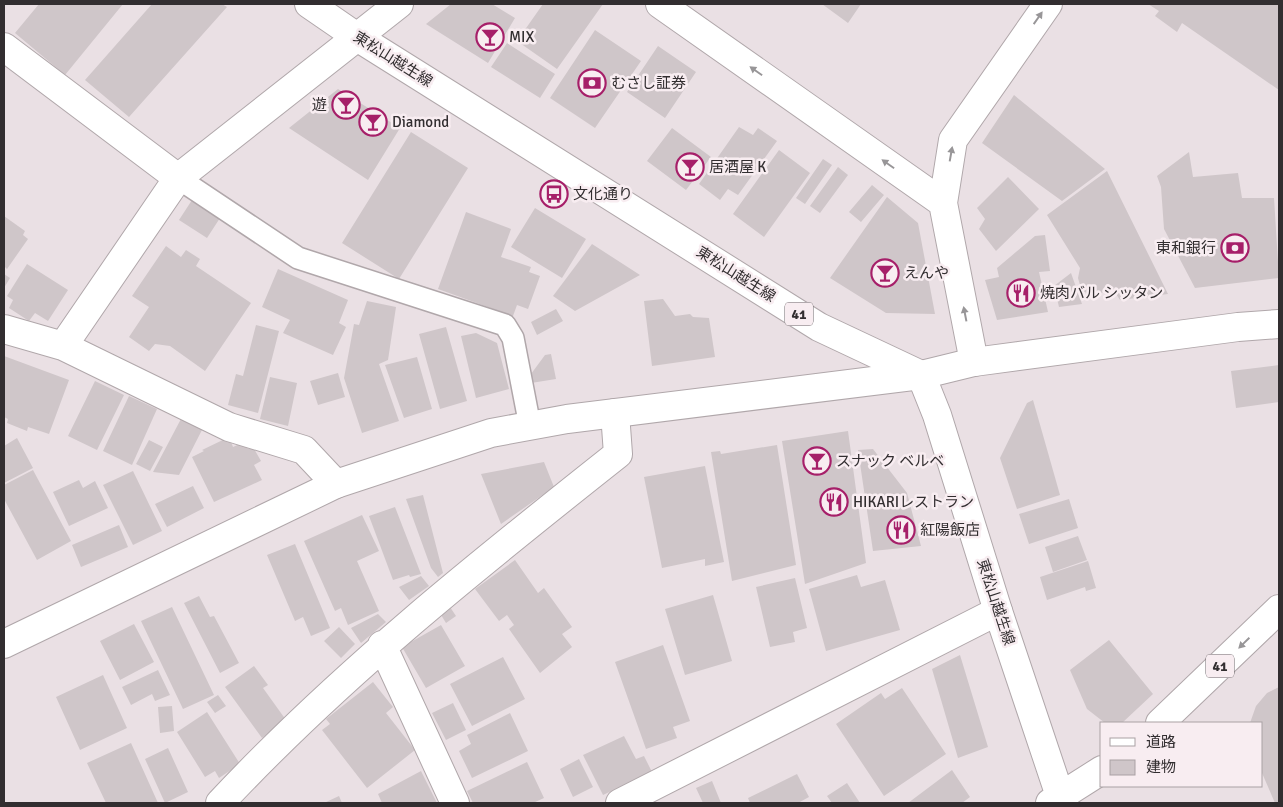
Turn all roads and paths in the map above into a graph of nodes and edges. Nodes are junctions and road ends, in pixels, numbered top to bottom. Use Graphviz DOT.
graph roads {
  1 [pos="309,4"];
  2 [pos="399,4"];
  3 [pos="660,4"];
  4 [pos="1048,4"];
  5 [pos="357,37"];
  6 [pos="4,47"];
  7 [pos="178,178"];
  8 [pos="943,202"];
  9 [pos="1279,324"];
  10 [pos="4,329"];
  11 [pos="62,346"];
  12 [pos="974,362"];
  13 [pos="921,375"];
  14 [pos="615,413"];
  15 [pos="530,426"];
  16 [pos="336,484"];
  17 [pos="1279,609"];
  18 [pos="998,611"];
  19 [pos="4,644"];
  20 [pos="382,645"];
  21 [pos="1161,722"];
  22 [pos="1100,771"];
  23 [pos="1057,801"];
  24 [pos="220,803"];
  25 [pos="454,803"];
  26 [pos="620,803"];
  1 -- 5 [label="street, 東松山越生線 / 41"];
  2 -- 5 [label="street"];
  8 -- 3 [label="street, one-way"];
  8 -- 4 [label="street, one-way"];
  5 -- 7 [label="street"];
  5 -- 13 [label="street, 東松山越生線 / 41"];
  6 -- 7 [label="street"];
  7 -- 11 [label="street"];
  7 -- 15 [label="lane"];
  12 -- 8 [label="street, one-way"];
  9 -- 12 [label="street"];
  10 -- 11 [label="street"];
  11 -- 16 [label="street"];
  12 -- 13 [label="street"];
  13 -- 14 [label="street"];
  13 -- 18 [label="street, 東松山越生線"];
  14 -- 15 [label="street"];
  14 -- 20 [label="street"];
  15 -- 16 [label="street"];
  16 -- 19 [label="street"];
  17 -- 21 [label="street, 41, one-way"];
  18 -- 23 [label="street, 東松山越生線"];
  18 -- 26 [label="street"];
  20 -- 24 [label="street"];
  20 -- 25 [label="street"];
  22 -- 23 [label="street"];
}
